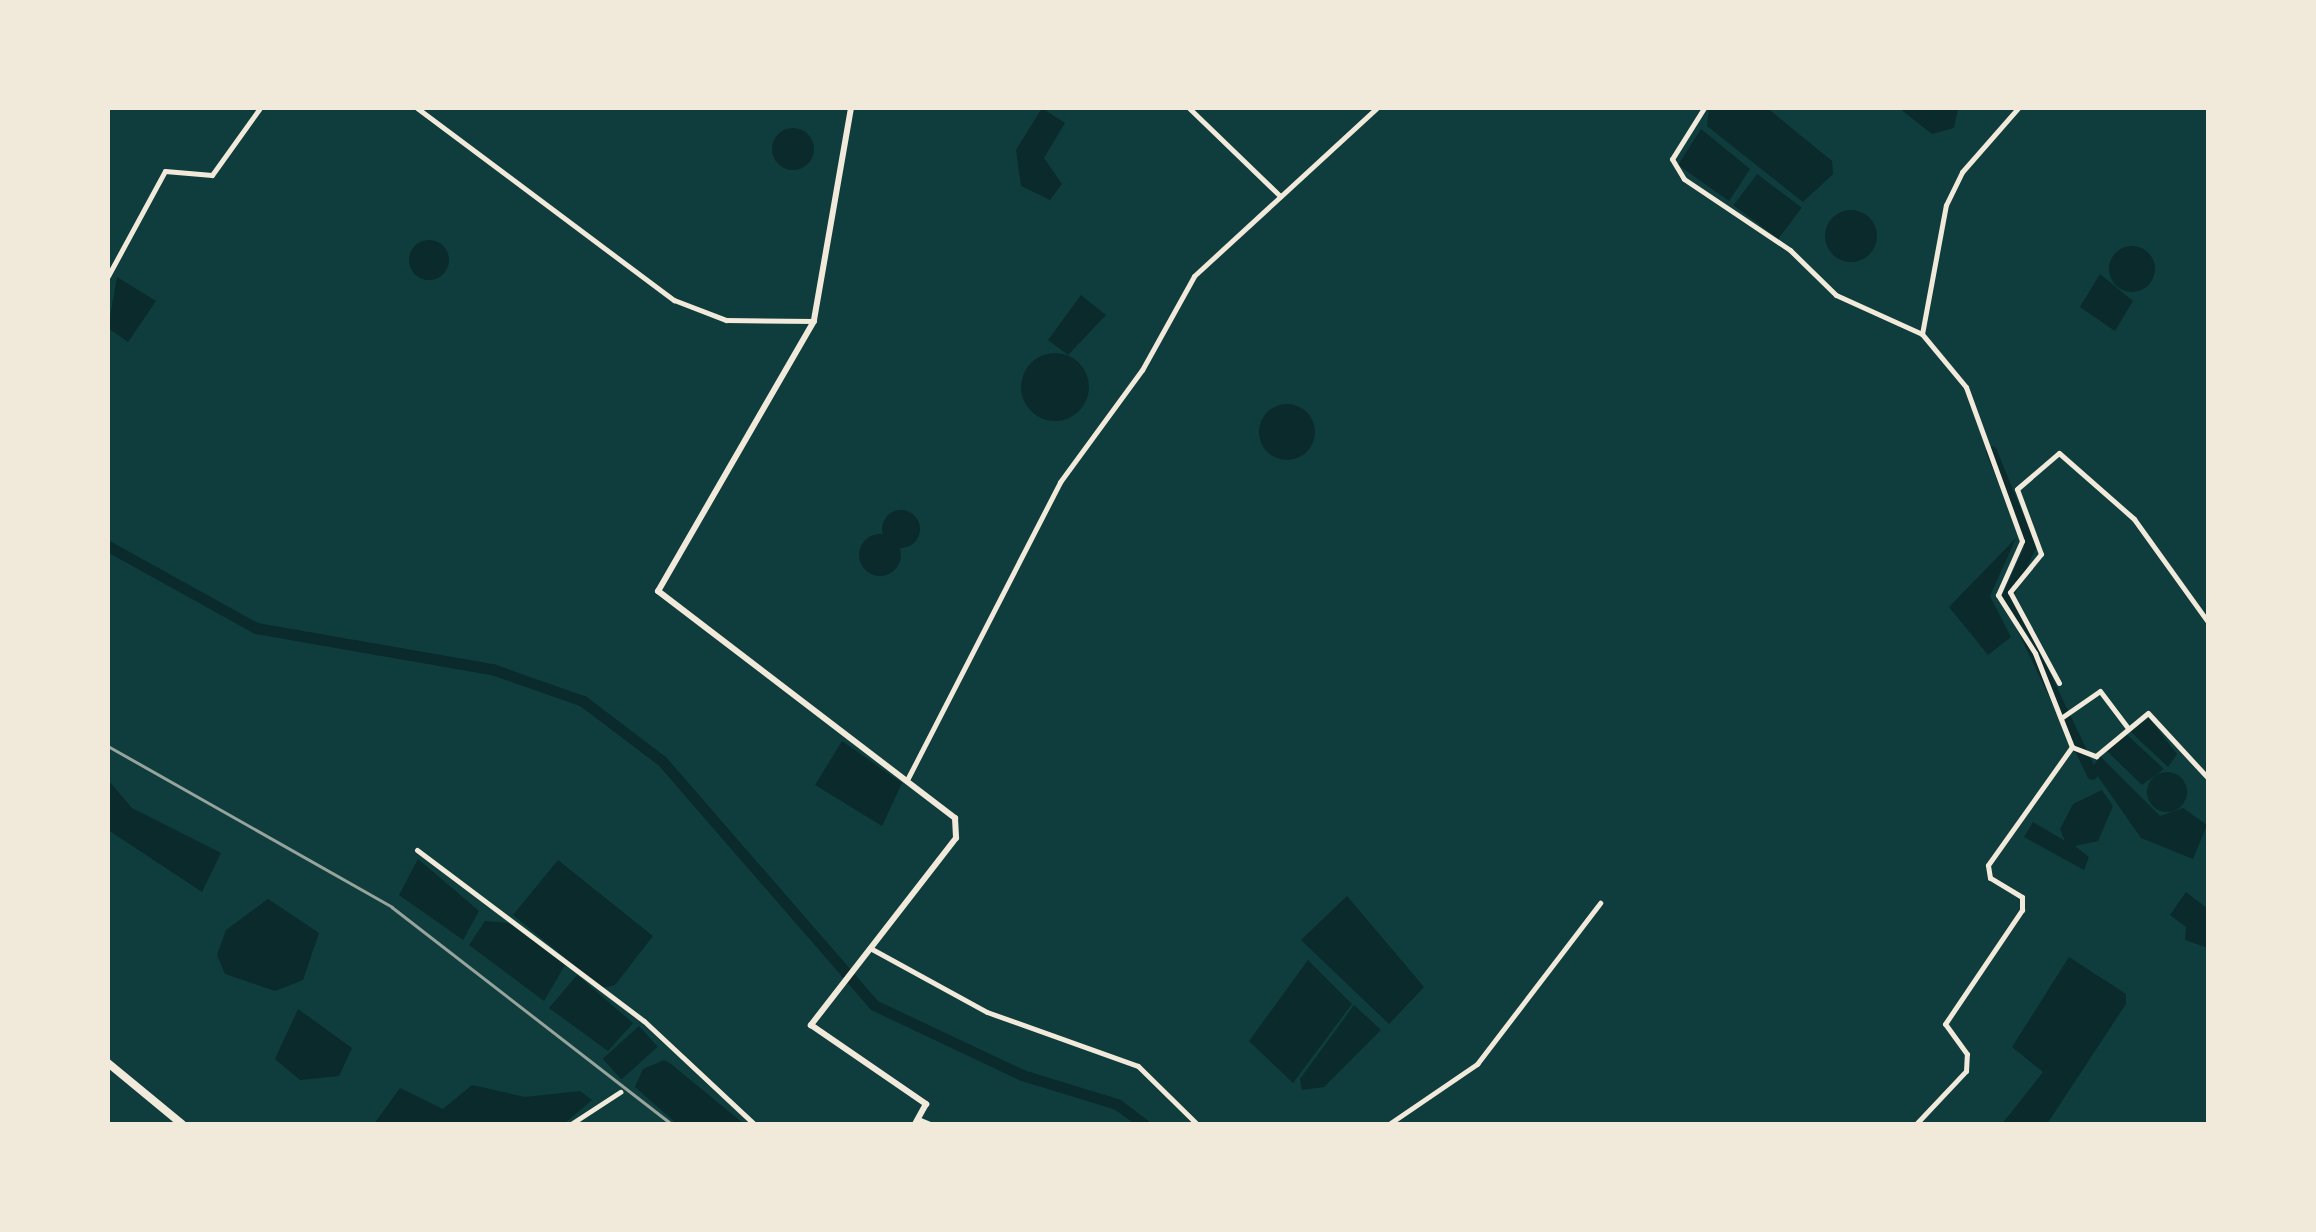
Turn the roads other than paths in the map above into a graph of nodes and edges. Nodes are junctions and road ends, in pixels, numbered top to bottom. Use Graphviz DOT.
graph roads {
  1 [pos="260,108"];
  2 [pos="417,108"];
  3 [pos="851,108"];
  4 [pos="1188,108"];
  5 [pos="1376,108"];
  6 [pos="1704,108"];
  7 [pos="2018,108"];
  8 [pos="1280,196"];
  9 [pos="108,276"];
  10 [pos="814,320"];
  11 [pos="1922,334"];
  12 [pos="2208,622"];
  13 [pos="2059,683"];
  14 [pos="2062,718"];
  15 [pos="2128,728"];
  16 [pos="2072,747"];
  17 [pos="908,778"];
  18 [pos="2208,778"];
  19 [pos="418,850"];
  20 [pos="1600,903"];
  21 [pos="868,951"];
  22 [pos="108,1063"];
  23 [pos="620,1092"];
  24 [pos="917,1122"];
  25 [pos="182,1124"];
  26 [pos="570,1124"];
  27 [pos="754,1124"];
  28 [pos="930,1124"];
  29 [pos="1198,1124"];
  30 [pos="1389,1124"];
  31 [pos="1916,1124"];
  1 -- 9 [label="street"];
  2 -- 10 [label="street"];
  3 -- 10 [label="street"];
  4 -- 8 [label="street"];
  5 -- 8 [label="street"];
  6 -- 11 [label="street"];
  7 -- 11 [label="street"];
  8 -- 17 [label="street"];
  10 -- 17 [label="street"];
  11 -- 14 [label="street"];
  12 -- 13 [label="street"];
  14 -- 15 [label="street"];
  14 -- 16 [label="street"];
  15 -- 16 [label="street"];
  15 -- 18 [label="street"];
  16 -- 31 [label="street"];
  17 -- 21 [label="street"];
  19 -- 27 [label="street"];
  20 -- 30 [label="street"];
  21 -- 24 [label="street"];
  21 -- 29 [label="street"];
  22 -- 25 [label="main road"];
  23 -- 26 [label="street"];
  24 -- 28 [label="street"];
}
